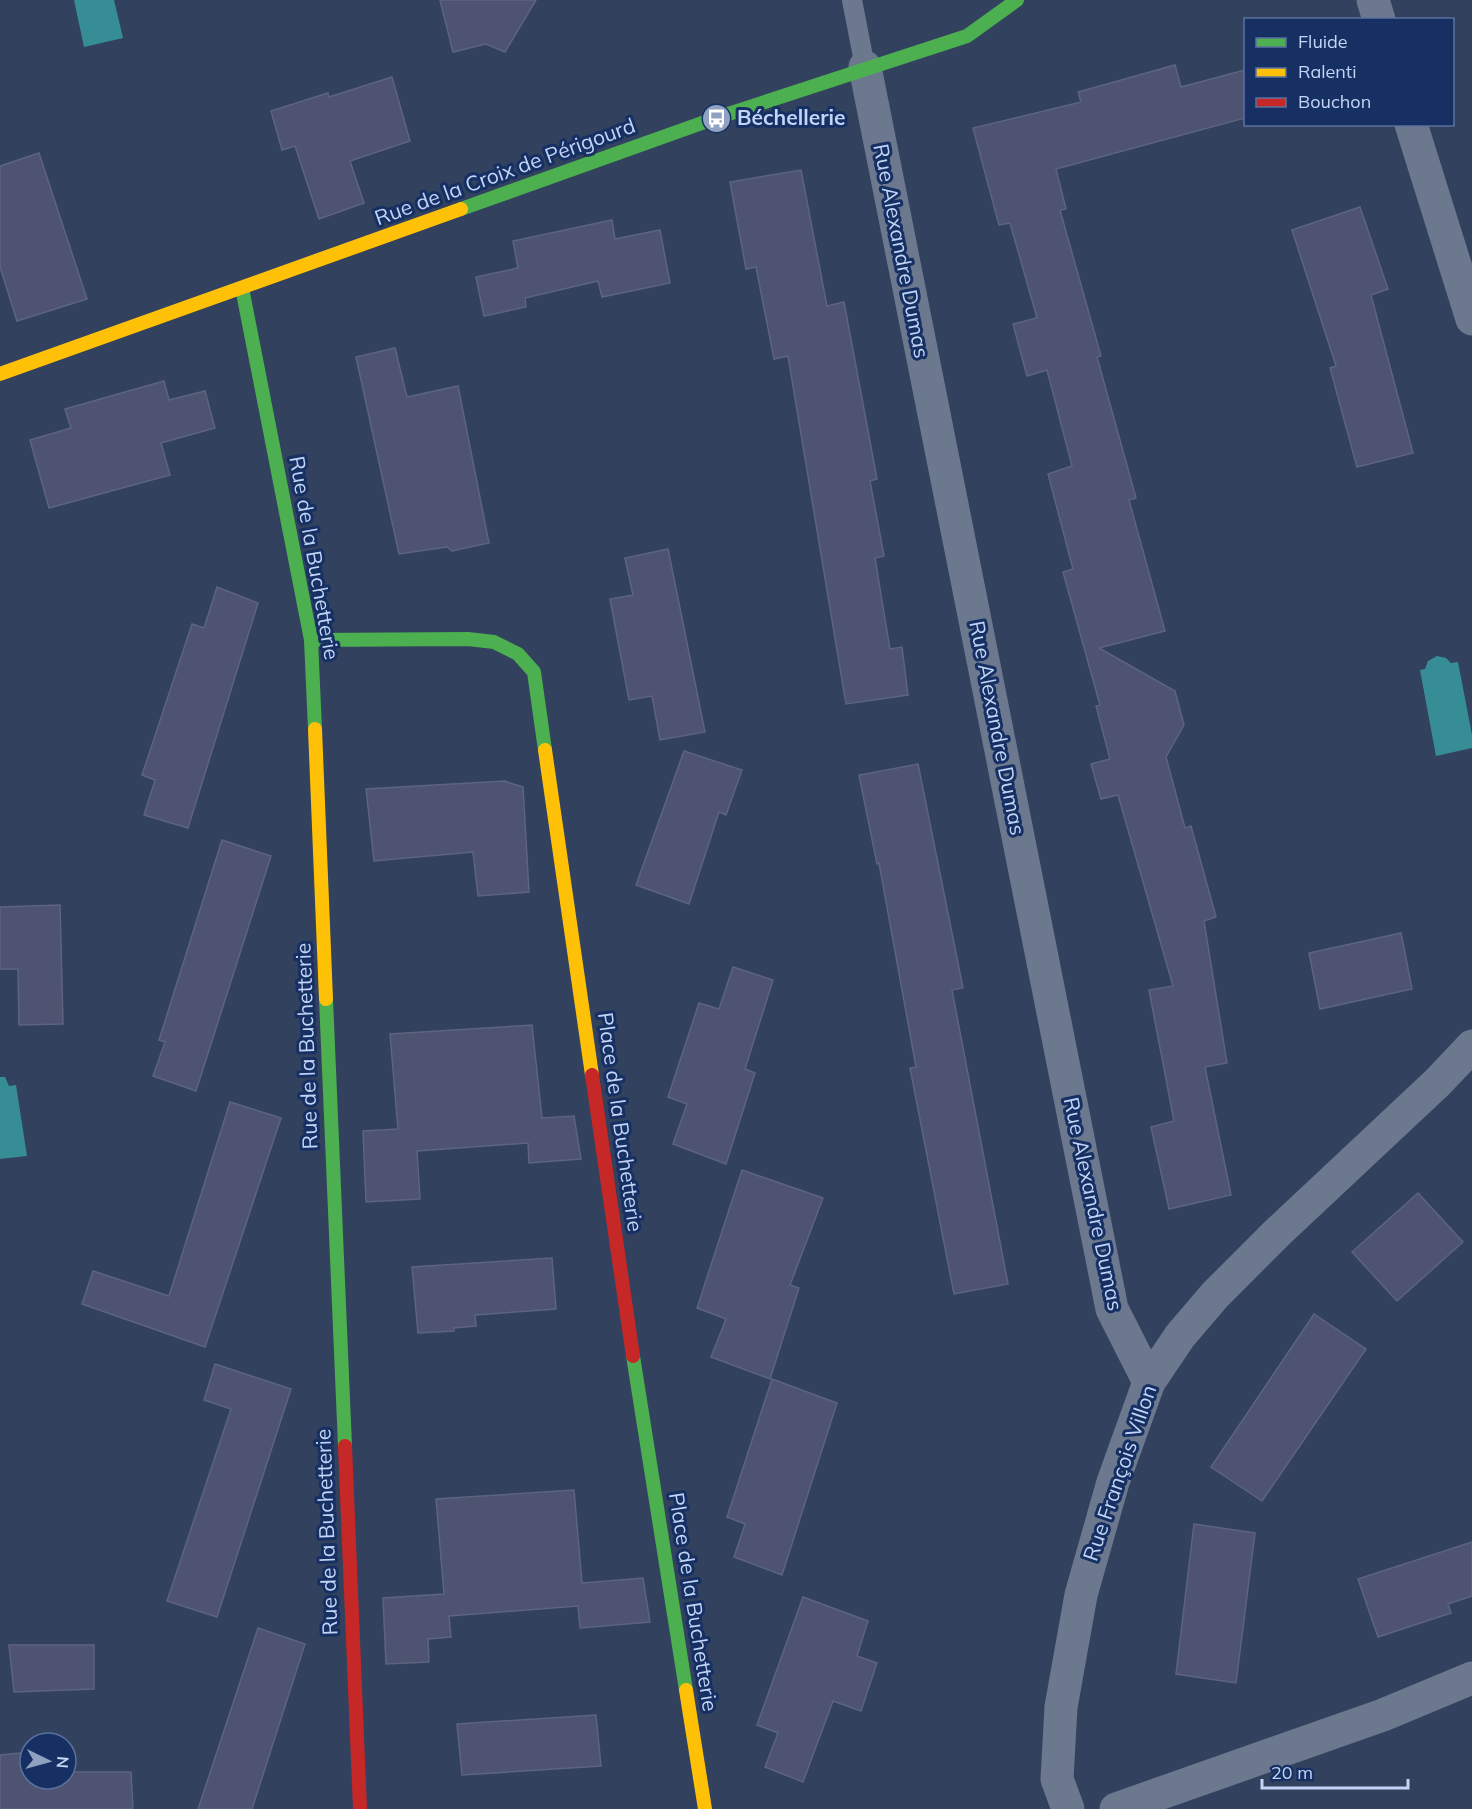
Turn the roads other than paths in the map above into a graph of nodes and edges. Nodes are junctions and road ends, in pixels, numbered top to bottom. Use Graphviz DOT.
graph roads {
  1 [pos="852,0"];
  2 [pos="1017,0"];
  3 [pos="1373,0"];
  4 [pos="1378,18"];
  5 [pos="865,68"];
  6 [pos="1413,126"];
  7 [pos="242,288"];
  8 [pos="1472,319"];
  9 [pos="0,374"];
  10 [pos="311,640"];
  11 [pos="1472,1046"];
  12 [pos="1149,1382"];
  13 [pos="1472,1678"];
  14 [pos="360,1809"];
  15 [pos="705,1809"];
  16 [pos="1068,1809"];
  17 [pos="1116,1809"];
  1 -- 5 [label="lane"];
  2 -- 5 [label="street, Rue de la Croix de Périgourd"];
  3 -- 4 [label="street"];
  5 -- 7 [label="street, Rue de la Croix de Périgourd"];
  5 -- 12 [label="street, Rue Alexandre Dumas"];
  6 -- 8 [label="street"];
  7 -- 9 [label="street, Rue de la Croix de Périgourd"];
  7 -- 10 [label="street, Rue de la Buchetterie"];
  10 -- 14 [label="street, Rue de la Buchetterie"];
  10 -- 15 [label="street, Place de la Buchetterie"];
  11 -- 12 [label="street, Rue François Villon"];
  12 -- 16 [label="street, Rue François Villon"];
  13 -- 17 [label="street"];
}
